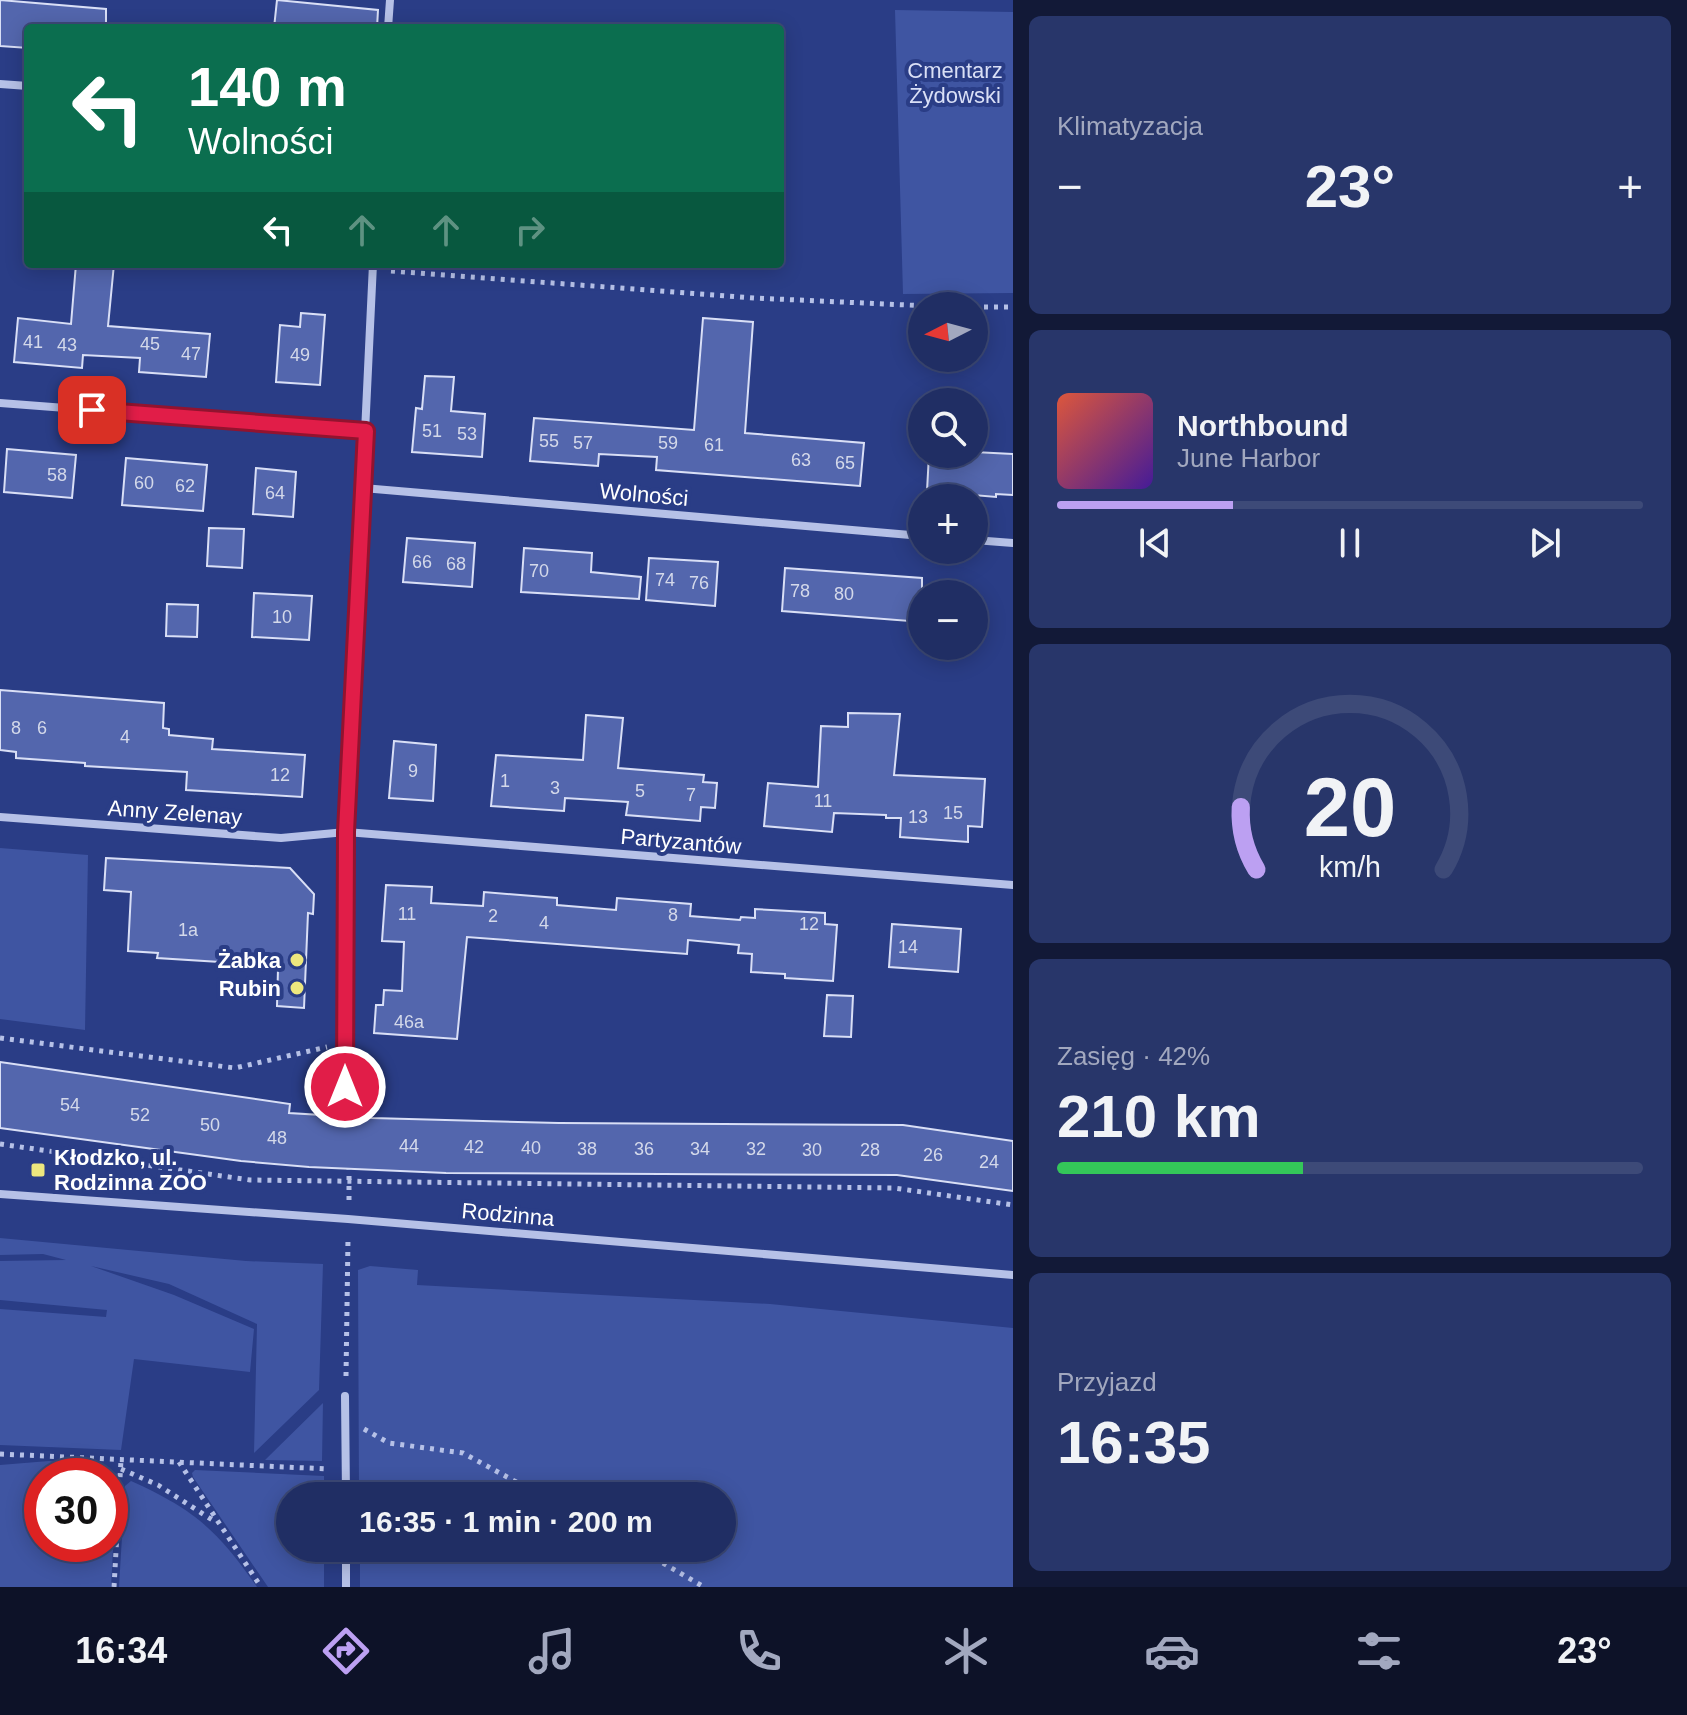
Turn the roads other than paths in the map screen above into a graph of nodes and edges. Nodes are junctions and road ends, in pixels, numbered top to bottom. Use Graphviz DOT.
graph roads {
  1 [pos="390,0"];
  2 [pos="388,24"];
  3 [pos="0,84"];
  4 [pos="24,86"];
  5 [pos="373,268"];
  6 [pos="0,403"];
  7 [pos="366,431"];
  8 [pos="363,488"];
  9 [pos="908,535"];
  10 [pos="988,541"];
  11 [pos="1013,543"];
  12 [pos="0,817"];
  13 [pos="346,832"];
  14 [pos="1013,885"];
  15 [pos="345,1087"];
  16 [pos="0,1194"];
  17 [pos="1013,1275"];
  18 [pos="345,1396"];
  19 [pos="346,1482"];
  20 [pos="346,1562"];
  21 [pos="346,1587"];
  1 -- 2 [label="street"];
  3 -- 4 [label="street"];
  5 -- 7 [label="street"];
  6 -- 7 [label="street"];
  7 -- 8 [label="street"];
  8 -- 9 [label="street, Wolności"];
  8 -- 13 [label="street"];
  10 -- 11 [label="street"];
  12 -- 13 [label="street, Anny Zelenay"];
  13 -- 14 [label="street, Partyzantów"];
  13 -- 15 [label="street"];
  16 -- 17 [label="street, Rodzinna"];
  18 -- 19 [label="street"];
  20 -- 21 [label="street"];
}
